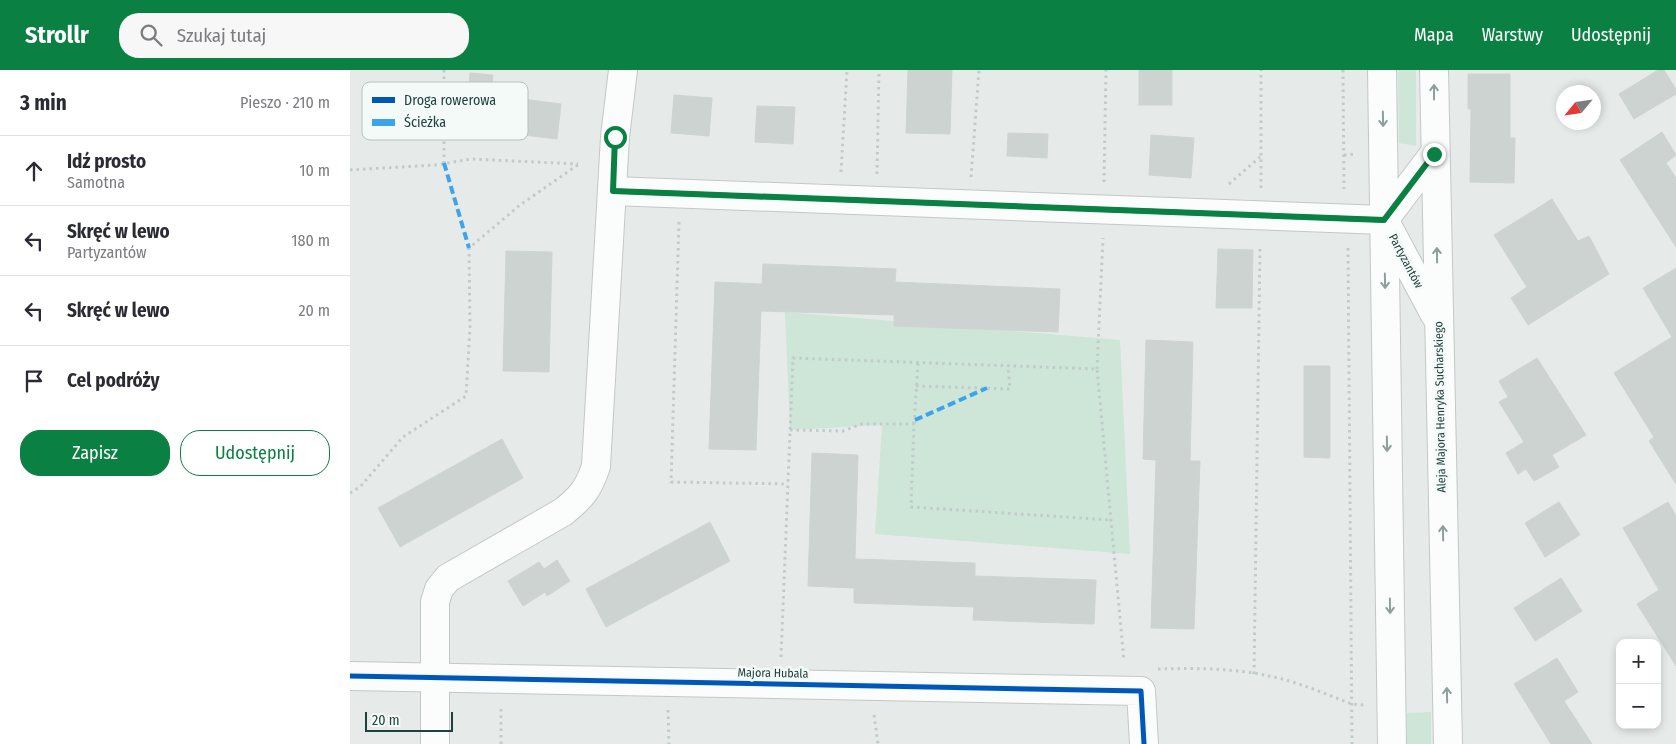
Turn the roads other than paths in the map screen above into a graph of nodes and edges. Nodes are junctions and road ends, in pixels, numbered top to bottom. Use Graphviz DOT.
graph roads {
  1 [pos="623,70"];
  2 [pos="1382,70"];
  3 [pos="1434,70"];
  4 [pos="1434,154"];
  5 [pos="613,191"];
  6 [pos="1384,220"];
  7 [pos="1438,321"];
  8 [pos="350,676"];
  9 [pos="435,677"];
  10 [pos="435,744"];
  11 [pos="1144,744"];
  12 [pos="1392,744"];
  13 [pos="1448,744"];
  1 -- 5 [label="street"];
  2 -- 6 [label="street, one-way"];
  4 -- 3 [label="street, Aleja Majora Henryka Sucharskiego, one-way"];
  4 -- 6 [label="street"];
  7 -- 4 [label="street, Aleja Majora Henryka Sucharskiego, one-way"];
  5 -- 6 [label="street, Partyzantów"];
  5 -- 9 [label="street"];
  6 -- 7 [label="street, Partyzantów"];
  6 -- 12 [label="street, one-way"];
  13 -- 7 [label="street, Aleja Majora Henryka Sucharskiego, one-way"];
  8 -- 9 [label="street, Majora Hubala"];
  9 -- 10 [label="street"];
  9 -- 11 [label="street, Majora Hubala"];
}
